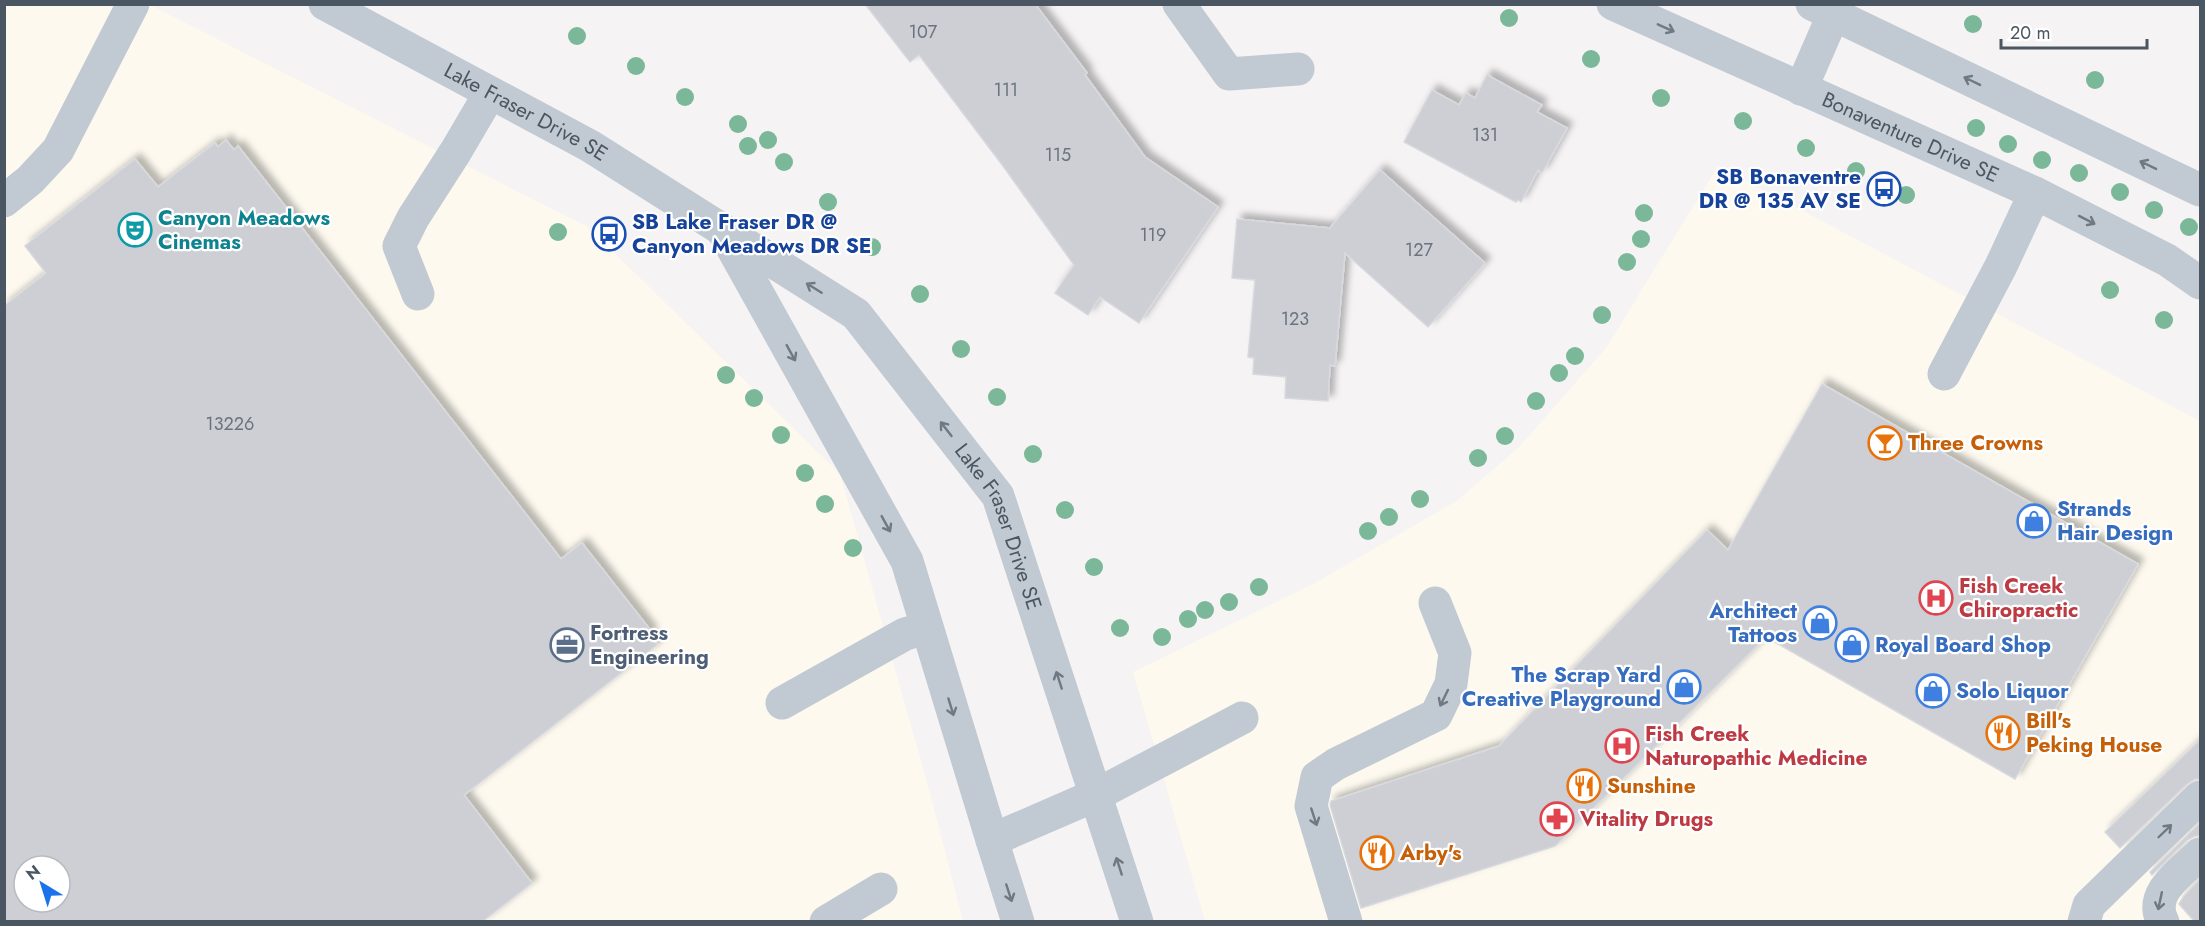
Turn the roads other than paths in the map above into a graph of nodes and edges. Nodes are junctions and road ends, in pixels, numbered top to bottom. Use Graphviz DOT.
graph roads {
  1 [pos="133,4"];
  2 [pos="325,4"];
  3 [pos="1179,4"];
  4 [pos="1613,4"];
  5 [pos="1828,8"];
  6 [pos="1298,69"];
  7 [pos="1801,88"];
  8 [pos="490,93"];
  9 [pos="2200,190"];
  10 [pos="2035,193"];
  11 [pos="4,201"];
  12 [pos="721,229"];
  13 [pos="2200,283"];
  14 [pos="418,294"];
  15 [pos="1944,374"];
  16 [pos="1435,603"];
  17 [pos="927,628"];
  18 [pos="782,703"];
  19 [pos="1242,718"];
  20 [pos="1096,795"];
  21 [pos="2200,797"];
  22 [pos="992,840"];
  23 [pos="2200,854"];
  24 [pos="881,889"];
  25 [pos="826,921"];
  26 [pos="1018,921"];
  27 [pos="1137,921"];
  28 [pos="1346,921"];
  29 [pos="2084,921"];
  30 [pos="2163,921"];
  1 -- 11 [label="street"];
  2 -- 8 [label="street, Lake Fraser Drive SE"];
  3 -- 6 [label="street"];
  4 -- 7 [label="street, Bonaventure Drive SE, one-way"];
  5 -- 7 [label="street"];
  9 -- 5 [label="street, one-way"];
  7 -- 10 [label="street, Bonaventure Drive SE"];
  8 -- 12 [label="street, Lake Fraser Drive SE"];
  8 -- 14 [label="street"];
  10 -- 13 [label="street, Bonaventure Drive SE, one-way"];
  10 -- 15 [label="street"];
  12 -- 17 [label="street, Lake Fraser Drive SE, one-way"];
  20 -- 12 [label="street, Lake Fraser Drive SE, one-way"];
  16 -- 28 [label="street, one-way"];
  17 -- 18 [label="street"];
  17 -- 22 [label="street, Lake Fraser Drive SE, one-way"];
  19 -- 20 [label="street"];
  20 -- 22 [label="street"];
  27 -- 20 [label="street, Lake Fraser Drive SE, one-way"];
  29 -- 21 [label="street, one-way"];
  22 -- 26 [label="street, Lake Fraser Drive SE, one-way"];
  23 -- 30 [label="street, one-way"];
  24 -- 25 [label="street"];
}
